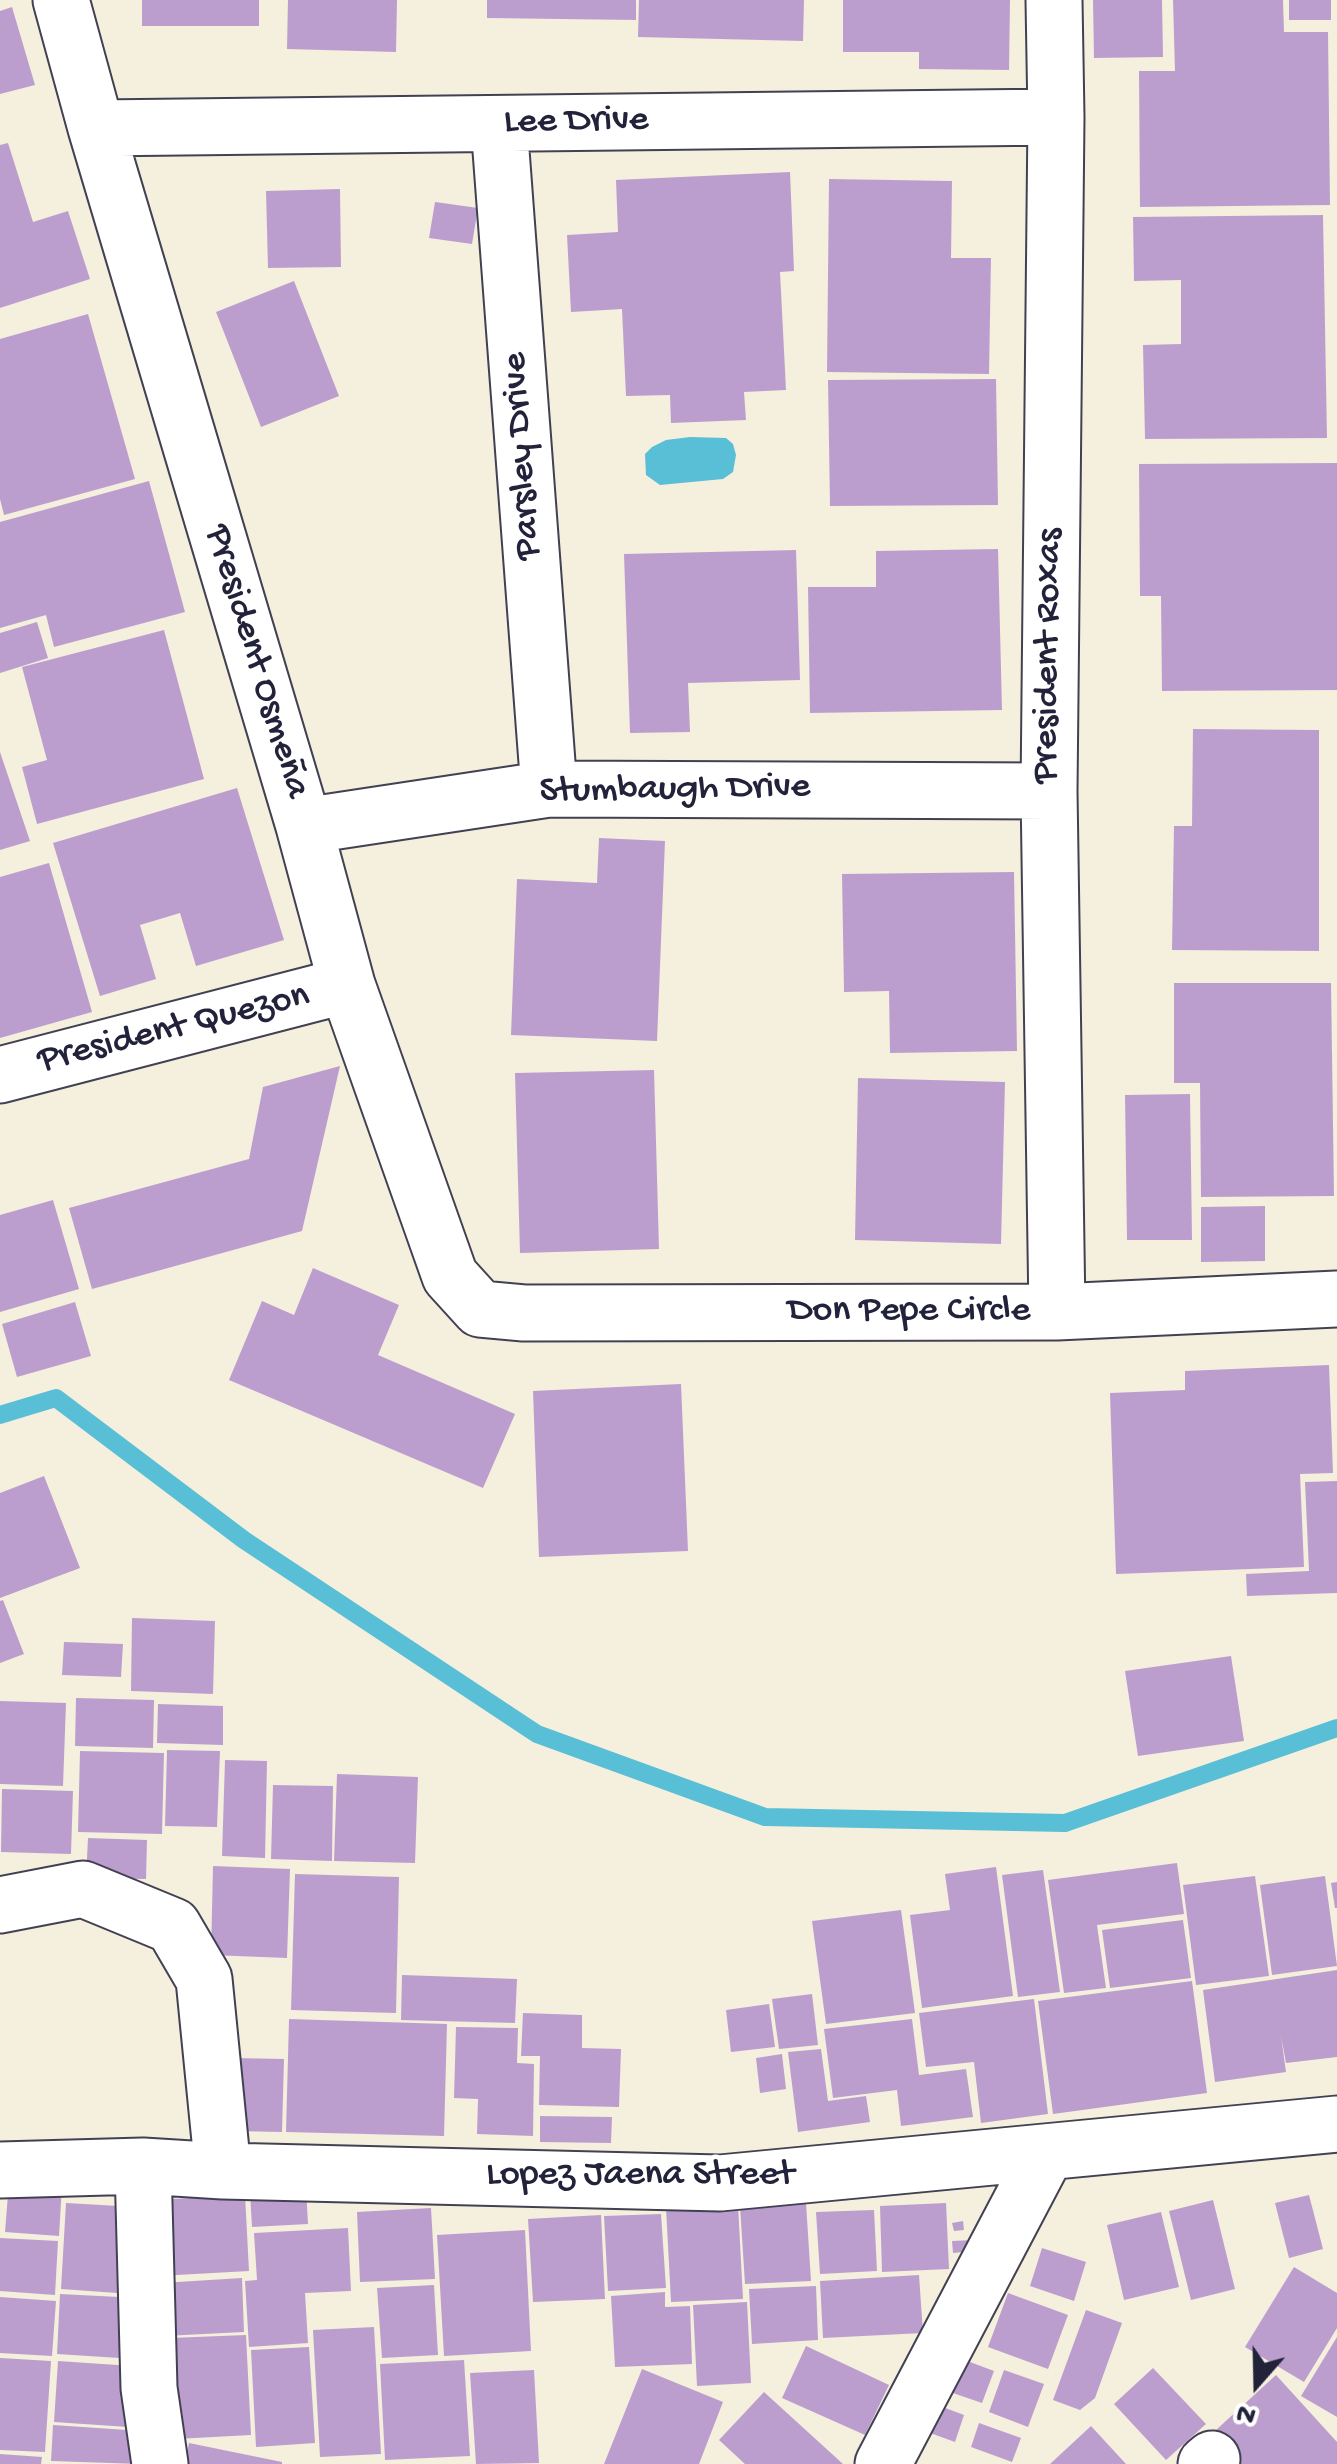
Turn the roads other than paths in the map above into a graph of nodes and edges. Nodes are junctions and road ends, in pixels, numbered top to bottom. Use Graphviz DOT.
graph roads {
  1 [pos="61,0"];
  2 [pos="1054,0"];
  3 [pos="1056,117"];
  4 [pos="499,124"];
  5 [pos="96,128"];
  6 [pos="548,789"];
  7 [pos="1049,791"];
  8 [pos="304,826"];
  9 [pos="348,985"];
  10 [pos="0,1075"];
  11 [pos="1337,1299"];
  12 [pos="480,1310"];
  13 [pos="1057,1312"];
  14 [pos="0,1905"];
  15 [pos="1337,2124"];
  16 [pos="1046,2154"];
  17 [pos="143,2166"];
  18 [pos="0,2170"];
  19 [pos="223,2171"];
  20 [pos="160,2464"];
  21 [pos="883,2464"];
  1 -- 5 [label="street, President Osmeña"];
  2 -- 3 [label="street, President Roxas"];
  3 -- 4 [label="street, Lee Drive"];
  3 -- 7 [label="street, President Roxas"];
  4 -- 5 [label="street, Lee Drive"];
  4 -- 6 [label="street, Parsley Drive"];
  5 -- 8 [label="street, President Osmeña"];
  6 -- 7 [label="street, Stumbaugh Drive"];
  6 -- 8 [label="street, Stumbaugh Drive"];
  7 -- 13 [label="street, President Roxas"];
  8 -- 9 [label="street, President Osmeña"];
  9 -- 10 [label="street, President Quezon"];
  9 -- 12 [label="street, President Osmeña"];
  11 -- 13 [label="street, Don Pepe Circle"];
  12 -- 13 [label="street, Don Pepe Circle"];
  14 -- 19 [label="street"];
  15 -- 16 [label="street, Lopez Jaena Street"];
  16 -- 19 [label="street, Lopez Jaena Street"];
  16 -- 21 [label="street"];
  17 -- 18 [label="street, Lopez Jaena Street"];
  17 -- 19 [label="street, Lopez Jaena Street"];
  17 -- 20 [label="street"];
}
